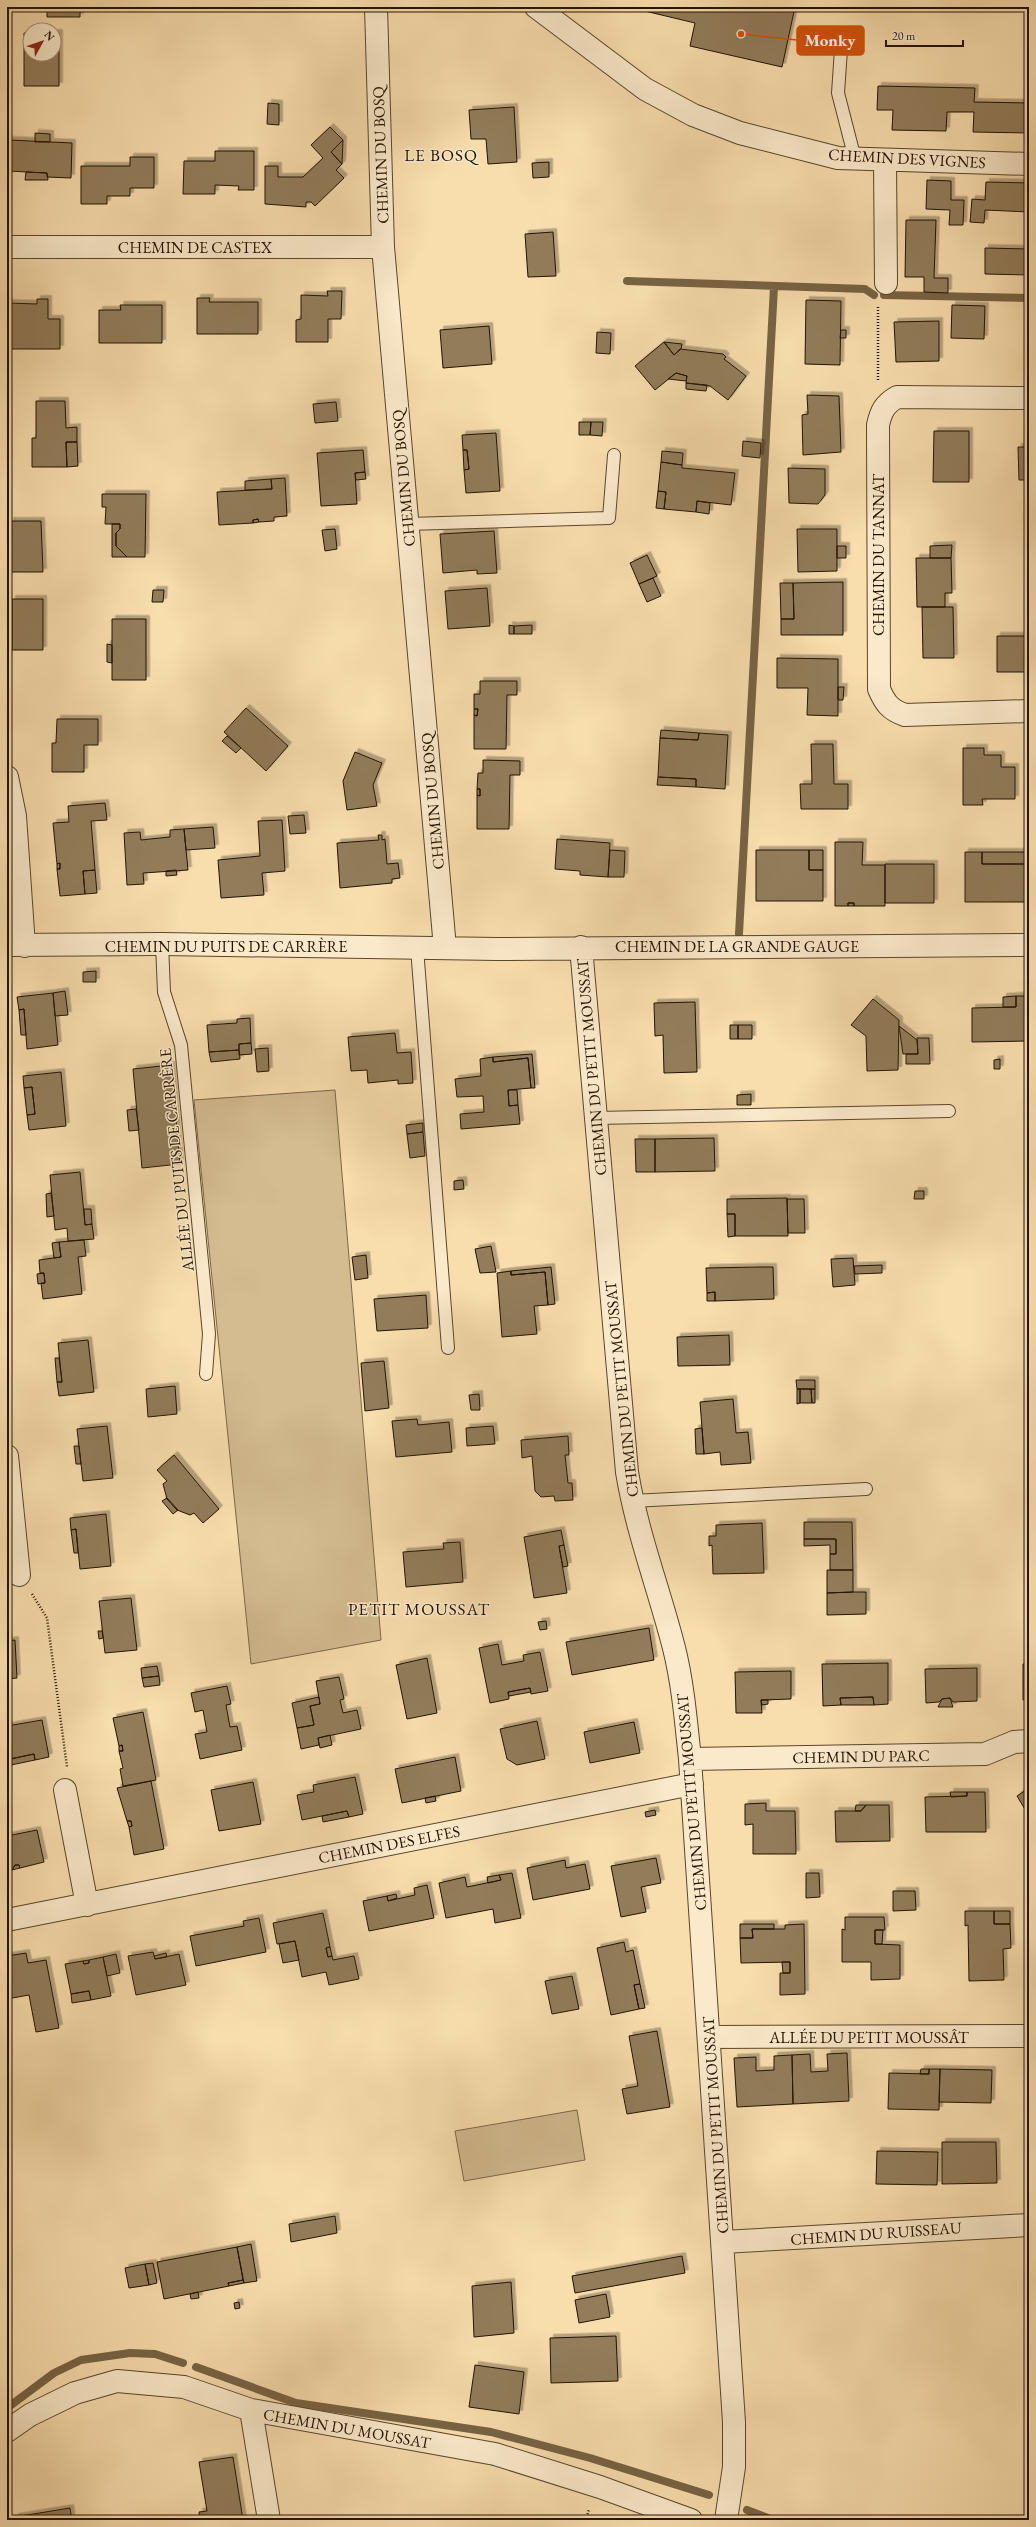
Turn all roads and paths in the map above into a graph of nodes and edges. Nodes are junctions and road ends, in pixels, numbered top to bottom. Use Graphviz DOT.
graph roads {
  1 [pos="376,7"];
  2 [pos="536,7"];
  3 [pos="842,35"];
  4 [pos="854,159"];
  5 [pos="885,160"];
  6 [pos="1029,164"];
  7 [pos="383,246"];
  8 [pos="7,247"];
  9 [pos="886,283"];
  10 [pos="1029,398"];
  11 [pos="888,402"];
  12 [pos="614,455"];
  13 [pos="408,524"];
  14 [pos="1029,711"];
  15 [pos="7,778"];
  16 [pos="162,944"];
  17 [pos="1029,945"];
  18 [pos="16,946"];
  19 [pos="581,947"];
  20 [pos="417,948"];
  21 [pos="445,948"];
  22 [pos="949,1111"];
  23 [pos="595,1118"];
  24 [pos="448,1348"];
  25 [pos="206,1374"];
  26 [pos="7,1456"];
  27 [pos="866,1489"];
  28 [pos="632,1501"];
  29 [pos="19,1575"];
  30 [pos="1029,1741"];
  31 [pos="690,1759"];
  32 [pos="692,1784"];
  33 [pos="65,1790"];
  34 [pos="87,1905"];
  35 [pos="7,1920"];
  36 [pos="1029,2036"];
  37 [pos="709,2037"];
  38 [pos="1029,2225"];
  39 [pos="723,2242"];
  40 [pos="251,2410"];
  41 [pos="7,2431"];
  42 [pos="269,2520"];
  43 [pos="691,2520"];
  44 [pos="726,2520"];
  1 -- 7 [label="street, CHEMIN DU BOSQ"];
  2 -- 4 [label="street, CHEMIN DES VIGNES"];
  3 -- 4 [label="lane"];
  4 -- 5 [label="street, CHEMIN DES VIGNES"];
  5 -- 6 [label="street, CHEMIN DES VIGNES"];
  5 -- 9 [label="street"];
  7 -- 8 [label="street, CHEMIN DE CASTEX"];
  7 -- 13 [label="street, CHEMIN DU BOSQ"];
  9 -- 11 [label="path"];
  10 -- 11 [label="street"];
  11 -- 14 [label="street, CHEMIN DU TANNAT"];
  12 -- 13 [label="lane"];
  13 -- 21 [label="street, CHEMIN DU BOSQ"];
  15 -- 18 [label="street"];
  16 -- 18 [label="street, CHEMIN DU PUITS DE CARRÈRE"];
  16 -- 20 [label="street, CHEMIN DU PUITS DE CARRÈRE"];
  16 -- 25 [label="lane, ALLÉE DU PUITS DE CARRÈRE"];
  17 -- 19 [label="street, CHEMIN DE LA GRANDE GAUGE"];
  19 -- 21 [label="street, CHEMIN DE LA GRANDE GAUGE"];
  19 -- 23 [label="street, CHEMIN DU PETIT MOUSSAT"];
  20 -- 21 [label="street, CHEMIN DU PUITS DE CARRÈRE"];
  20 -- 24 [label="lane"];
  22 -- 23 [label="lane"];
  23 -- 28 [label="street, CHEMIN DU PETIT MOUSSAT"];
  26 -- 29 [label="street"];
  27 -- 28 [label="lane"];
  28 -- 31 [label="street, CHEMIN DU PETIT MOUSSAT"];
  29 -- 33 [label="path"];
  30 -- 31 [label="street, CHEMIN DU PARC"];
  31 -- 32 [label="street, CHEMIN DU PETIT MOUSSAT"];
  32 -- 34 [label="street, CHEMIN DES ELFES"];
  32 -- 37 [label="street, CHEMIN DU PETIT MOUSSAT"];
  33 -- 34 [label="street"];
  34 -- 35 [label="street, CHEMIN DES ELFES"];
  36 -- 37 [label="street, ALLÉE DU PETIT MOUSSÂT"];
  37 -- 39 [label="street, CHEMIN DU PETIT MOUSSAT"];
  38 -- 39 [label="street, CHEMIN DU RUISSEAU"];
  39 -- 44 [label="street, CHEMIN DU PETIT MOUSSAT"];
  40 -- 41 [label="street, CHEMIN DU MOUSSAT"];
  40 -- 42 [label="street"];
  40 -- 43 [label="street, CHEMIN DU MOUSSAT"];
}
